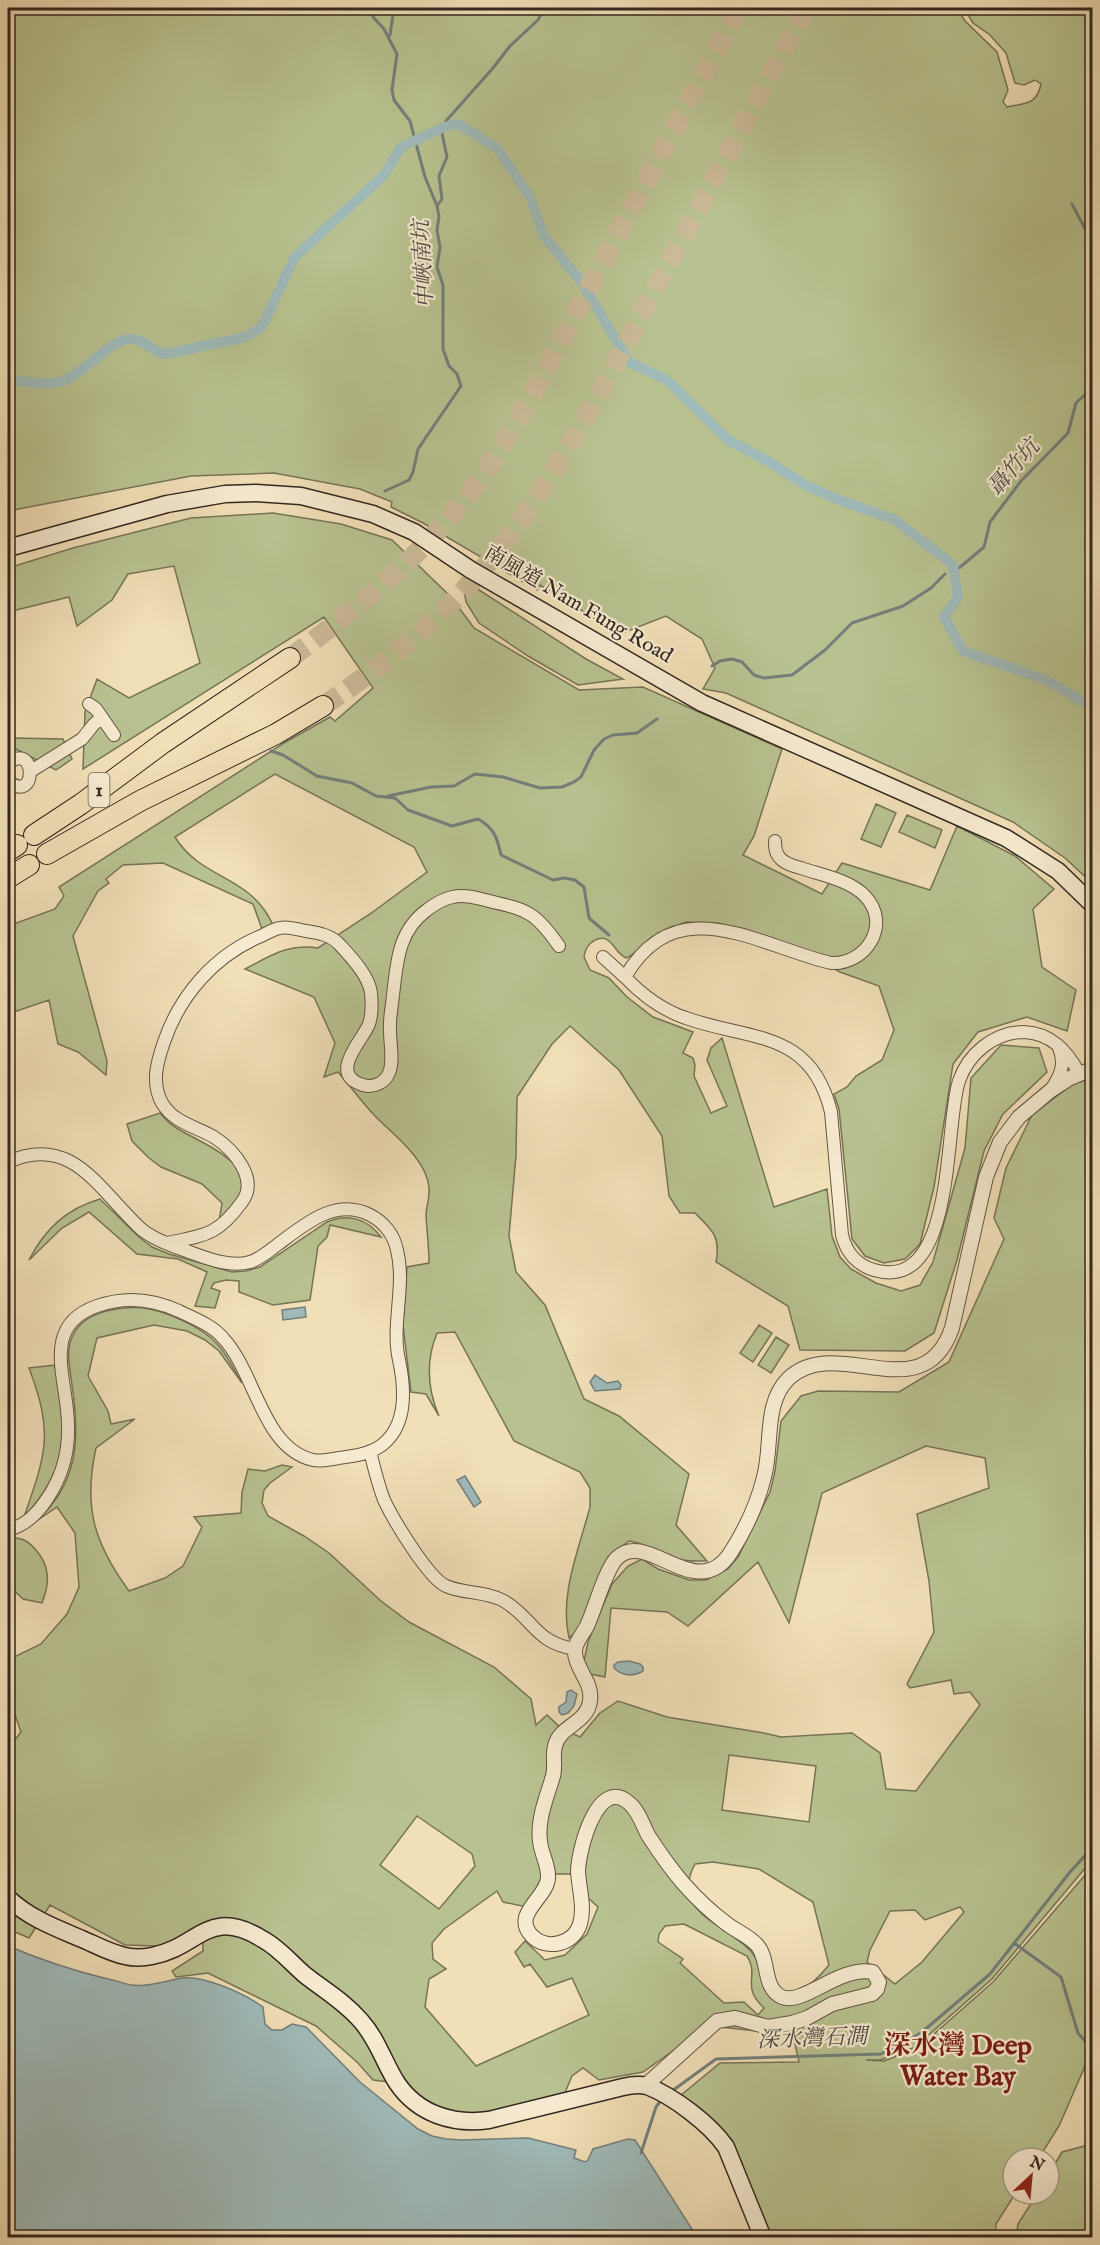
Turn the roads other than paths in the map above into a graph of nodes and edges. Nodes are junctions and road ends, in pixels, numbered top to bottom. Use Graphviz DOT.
graph roads {
  1 [pos="8,548"];
  2 [pos="290,658"];
  3 [pos="89,705"];
  4 [pos="323,706"];
  5 [pos="102,718"];
  6 [pos="114,735"];
  7 [pos="8,764"];
  8 [pos="31,771"];
  9 [pos="8,783"];
  10 [pos="775,841"];
  11 [pos="19,844"];
  12 [pos="47,854"];
  13 [pos="29,865"];
  14 [pos="8,878"];
  15 [pos="1092,904"];
  16 [pos="559,946"];
  17 [pos="603,957"];
  18 [pos="625,977"];
  19 [pos="1054,1042"];
  20 [pos="1086,1071"];
  21 [pos="1050,1091"];
  22 [pos="8,1162"];
  23 [pos="166,1243"];
  24 [pos="370,1451"];
  25 [pos="8,1530"];
  26 [pos="575,1649"];
  27 [pos="8,1898"];
  28 [pos="645,2086"];
  29 [pos="763,2238"];
  1 -- 15 [label="main road, 南風道 Nam Fung Road"];
  2 -- 11 [label="highway, 1"];
  3 -- 5 [label="street"];
  4 -- 12 [label="highway, 1"];
  5 -- 6 [label="street"];
  5 -- 8 [label="street"];
  7 -- 8 [label="street"];
  8 -- 9 [label="street"];
  10 -- 18 [label="street"];
  13 -- 14 [label="highway"];
  16 -- 23 [label="street"];
  17 -- 18 [label="street"];
  18 -- 19 [label="street"];
  19 -- 20 [label="street"];
  19 -- 21 [label="street"];
  20 -- 21 [label="street"];
  21 -- 26 [label="street"];
  22 -- 23 [label="street"];
  23 -- 24 [label="street"];
  24 -- 25 [label="street"];
  24 -- 26 [label="street"];
  26 -- 28 [label="street"];
  27 -- 28 [label="main road"];
  28 -- 29 [label="main road"];
}
